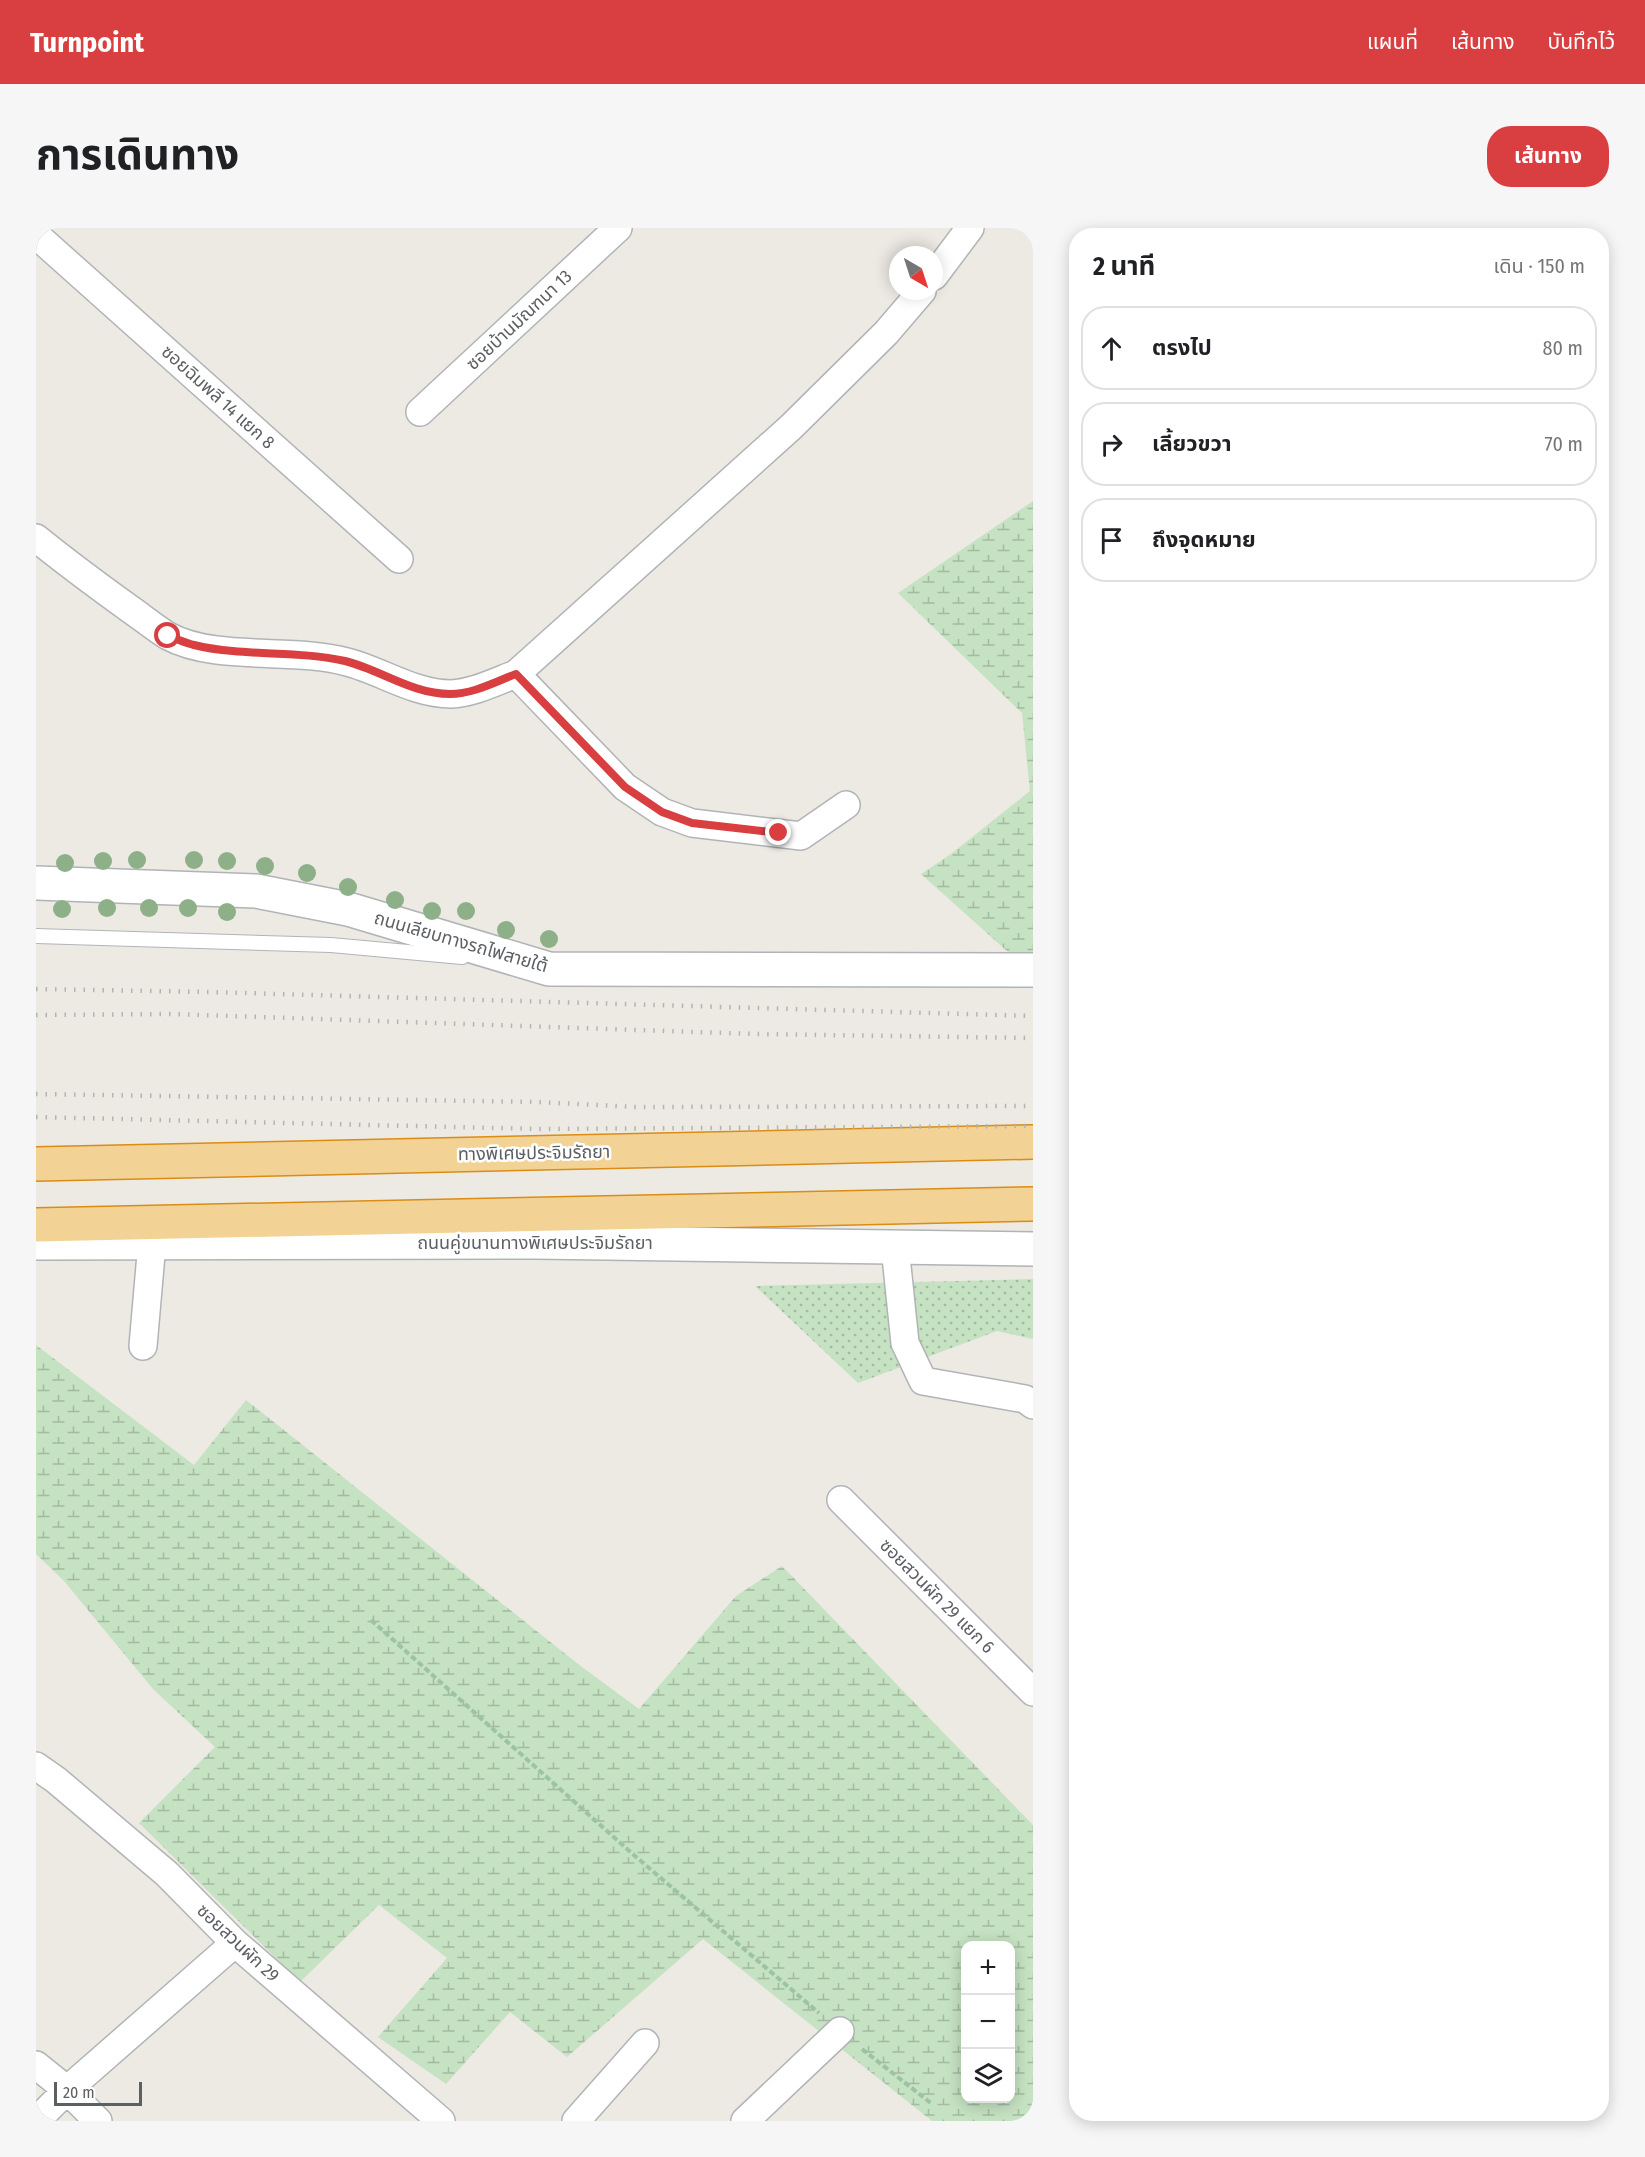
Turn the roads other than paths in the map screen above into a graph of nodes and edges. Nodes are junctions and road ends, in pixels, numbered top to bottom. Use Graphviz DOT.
graph roads {
  1 [pos="618,228"];
  2 [pos="970,228"];
  3 [pos="36,236"];
  4 [pos="943,264"];
  5 [pos="914,300"];
  6 [pos="420,412"];
  7 [pos="36,538"];
  8 [pos="399,559"];
  9 [pos="516,674"];
  10 [pos="846,805"];
  11 [pos="36,883"];
  12 [pos="36,936"];
  13 [pos="549,969"];
  14 [pos="1033,970"];
  15 [pos="1033,1142"];
  16 [pos="36,1164"];
  17 [pos="1033,1204"];
  18 [pos="36,1225"];
  19 [pos="36,1243"];
  20 [pos="152,1243"];
  21 [pos="895,1247"];
  22 [pos="1033,1249"];
  23 [pos="143,1346"];
  24 [pos="1033,1405"];
  25 [pos="841,1500"];
  26 [pos="1033,1692"];
  27 [pos="36,1766"];
  28 [pos="235,1943"];
  29 [pos="840,2031"];
  30 [pos="645,2043"];
  31 [pos="36,2065"];
  32 [pos="67,2090"];
  33 [pos="36,2121"];
  34 [pos="99,2121"];
  35 [pos="441,2121"];
  36 [pos="576,2121"];
  37 [pos="746,2121"];
  1 -- 6 [label="street, ซอยบ้านมัณฑนา 13"];
  2 -- 4 [label="street"];
  3 -- 8 [label="street, ซอยฉิมพลี 14 แยก 8"];
  5 -- 9 [label="street"];
  7 -- 9 [label="street"];
  9 -- 10 [label="street"];
  11 -- 13 [label="main road, ถนนเลียบทางรถไฟสายใต้"];
  12 -- 13 [label="lane"];
  13 -- 14 [label="main road, ถนนเลียบทางรถไฟสายใต้"];
  15 -- 16 [label="highway, ทางพิเศษประจิมรัถยา"];
  17 -- 18 [label="highway"];
  19 -- 20 [label="main road, ถนนคู่ขนานทางพิเศษประจิมรัถยา"];
  20 -- 21 [label="main road, ถนนคู่ขนานทางพิเศษประจิมรัถยา"];
  20 -- 23 [label="street"];
  21 -- 22 [label="main road, ถนนคู่ขนานทางพิเศษประจิมรัถยา"];
  21 -- 24 [label="street"];
  25 -- 26 [label="street, ซอยสวนผัก 29 แยก 6"];
  27 -- 28 [label="street, ซอยสวนผัก 29"];
  28 -- 32 [label="street"];
  28 -- 35 [label="street, ซอยสวนผัก 29"];
  29 -- 37 [label="street"];
  30 -- 36 [label="street"];
  31 -- 32 [label="street"];
  32 -- 33 [label="street"];
  32 -- 34 [label="street"];
}
